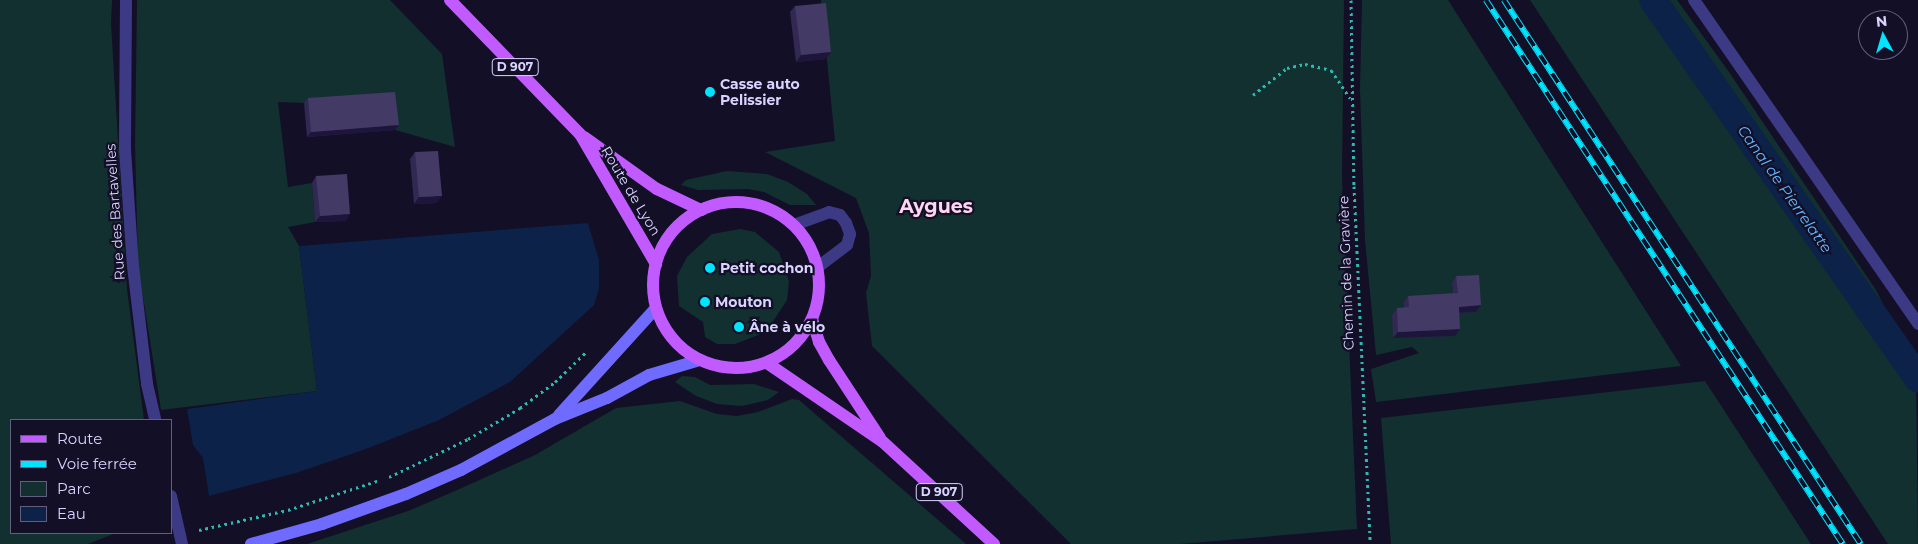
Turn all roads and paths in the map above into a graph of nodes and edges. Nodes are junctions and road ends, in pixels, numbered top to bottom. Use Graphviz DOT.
graph roads {
  1 [pos="126,0"];
  2 [pos="450,0"];
  3 [pos="1351,0"];
  4 [pos="1694,0"];
  5 [pos="1253,94"];
  6 [pos="1351,98"];
  7 [pos="580,134"];
  8 [pos="700,210"];
  9 [pos="794,226"];
  10 [pos="656,264"];
  11 [pos="818,267"];
  12 [pos="656,308"];
  13 [pos="812,319"];
  14 [pos="1918,324"];
  15 [pos="592,347"];
  16 [pos="700,360"];
  17 [pos="767,362"];
  18 [pos="155,419"];
  19 [pos="555,419"];
  20 [pos="883,442"];
  21 [pos="172,500"];
  22 [pos="181,540"];
  23 [pos="251,544"];
  24 [pos="994,544"];
  25 [pos="1370,544"];
  1 -- 18 [label="street, Rue des Bartavelles"];
  2 -- 7 [label="main road, Route de Lyon / D 907"];
  3 -- 6 [label="path, Chemin de la Gravière"];
  4 -- 14 [label="street"];
  5 -- 6 [label="path"];
  6 -- 25 [label="path, Chemin de la Gravière"];
  7 -- 8 [label="main road, Route de Lyon / D 907"];
  7 -- 10 [label="main road, Route de Lyon / D 907"];
  8 -- 9 [label="main road"];
  8 -- 10 [label="main road"];
  9 -- 11 [label="main road"];
  9 -- 11 [label="street"];
  10 -- 12 [label="main road"];
  11 -- 13 [label="main road"];
  12 -- 16 [label="main road"];
  12 -- 19 [label="street"];
  13 -- 17 [label="main road"];
  13 -- 20 [label="main road, D 907"];
  15 -- 22 [label="path"];
  16 -- 17 [label="main road"];
  16 -- 19 [label="street"];
  17 -- 20 [label="main road, D 907"];
  19 -- 23 [label="street"];
  20 -- 24 [label="main road, D 907"];
  21 -- 22 [label="street"];
}
